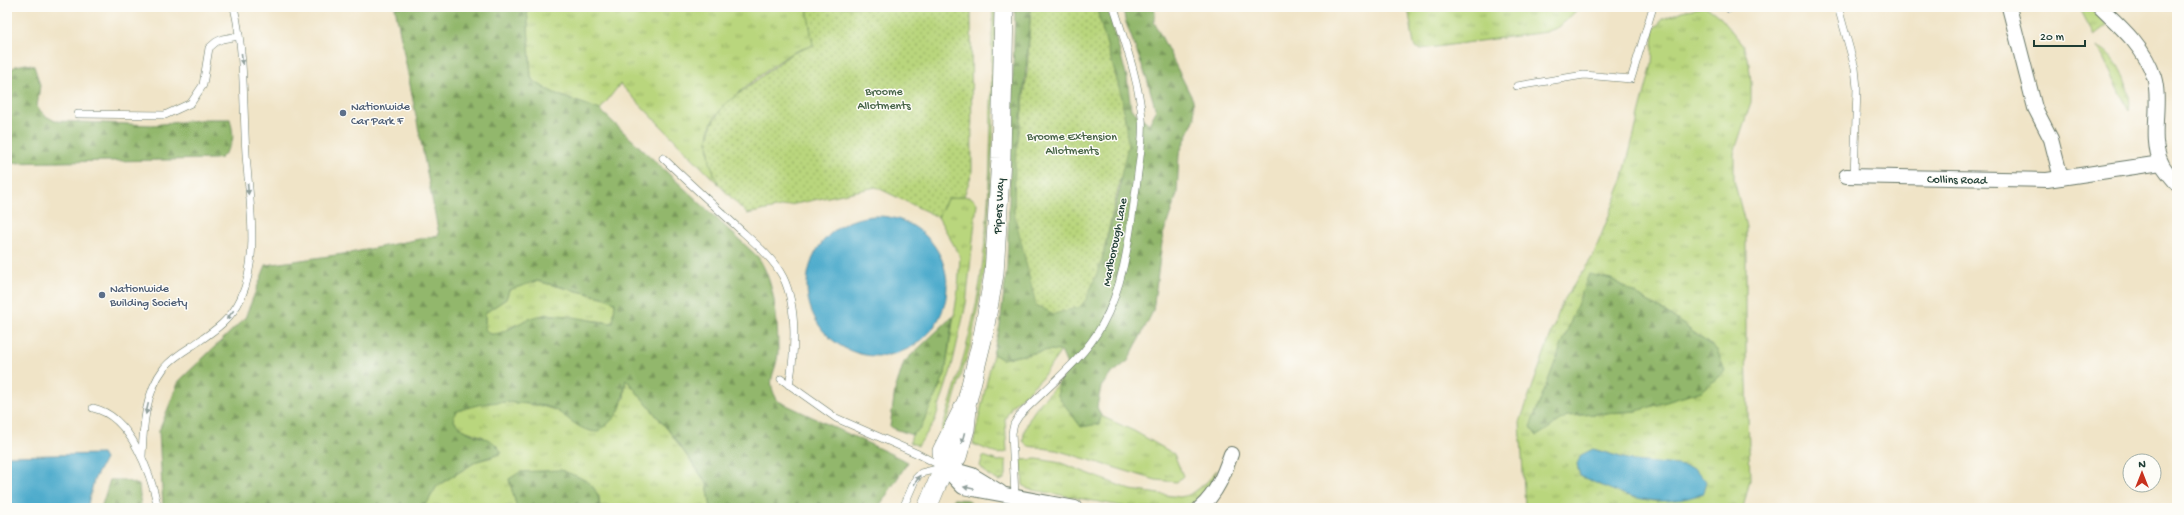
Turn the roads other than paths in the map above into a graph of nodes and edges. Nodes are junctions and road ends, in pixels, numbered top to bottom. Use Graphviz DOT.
graph roads {
  1 [pos="234,7"];
  2 [pos="1004,7"];
  3 [pos="1114,7"];
  4 [pos="1653,7"];
  5 [pos="1838,7"];
  6 [pos="2009,7"];
  7 [pos="2100,7"];
  8 [pos="240,36"];
  9 [pos="1517,86"];
  10 [pos="78,114"];
  11 [pos="663,158"];
  12 [pos="2161,163"];
  13 [pos="1850,176"];
  14 [pos="2061,178"];
  15 [pos="2177,184"];
  16 [pos="781,379"];
  17 [pos="789,385"];
  18 [pos="93,408"];
  19 [pos="1231,454"];
  20 [pos="142,457"];
  21 [pos="944,467"];
  22 [pos="1008,495"];
  23 [pos="158,508"];
  24 [pos="903,508"];
  25 [pos="927,508"];
  26 [pos="1075,508"];
  27 [pos="1200,508"];
  1 -- 8 [label="lane"];
  2 -- 21 [label="main road, Pipers Way"];
  3 -- 22 [label="lane, Marlborough Lane"];
  4 -- 9 [label="lane"];
  5 -- 13 [label="lane, Collins Road"];
  6 -- 14 [label="street"];
  7 -- 12 [label="street"];
  8 -- 10 [label="lane"];
  8 -- 20 [label="lane, one-way"];
  11 -- 17 [label="lane"];
  12 -- 14 [label="street, Collins Road"];
  12 -- 15 [label="street"];
  13 -- 14 [label="street, Collins Road"];
  16 -- 17 [label="lane"];
  17 -- 21 [label="lane"];
  18 -- 20 [label="lane"];
  19 -- 27 [label="street"];
  20 -- 23 [label="lane"];
  21 -- 22 [label="street"];
  24 -- 21 [label="lane, Pipers Way, one-way"];
  21 -- 25 [label="main road, Pipers Way"];
  22 -- 26 [label="street"];
}
